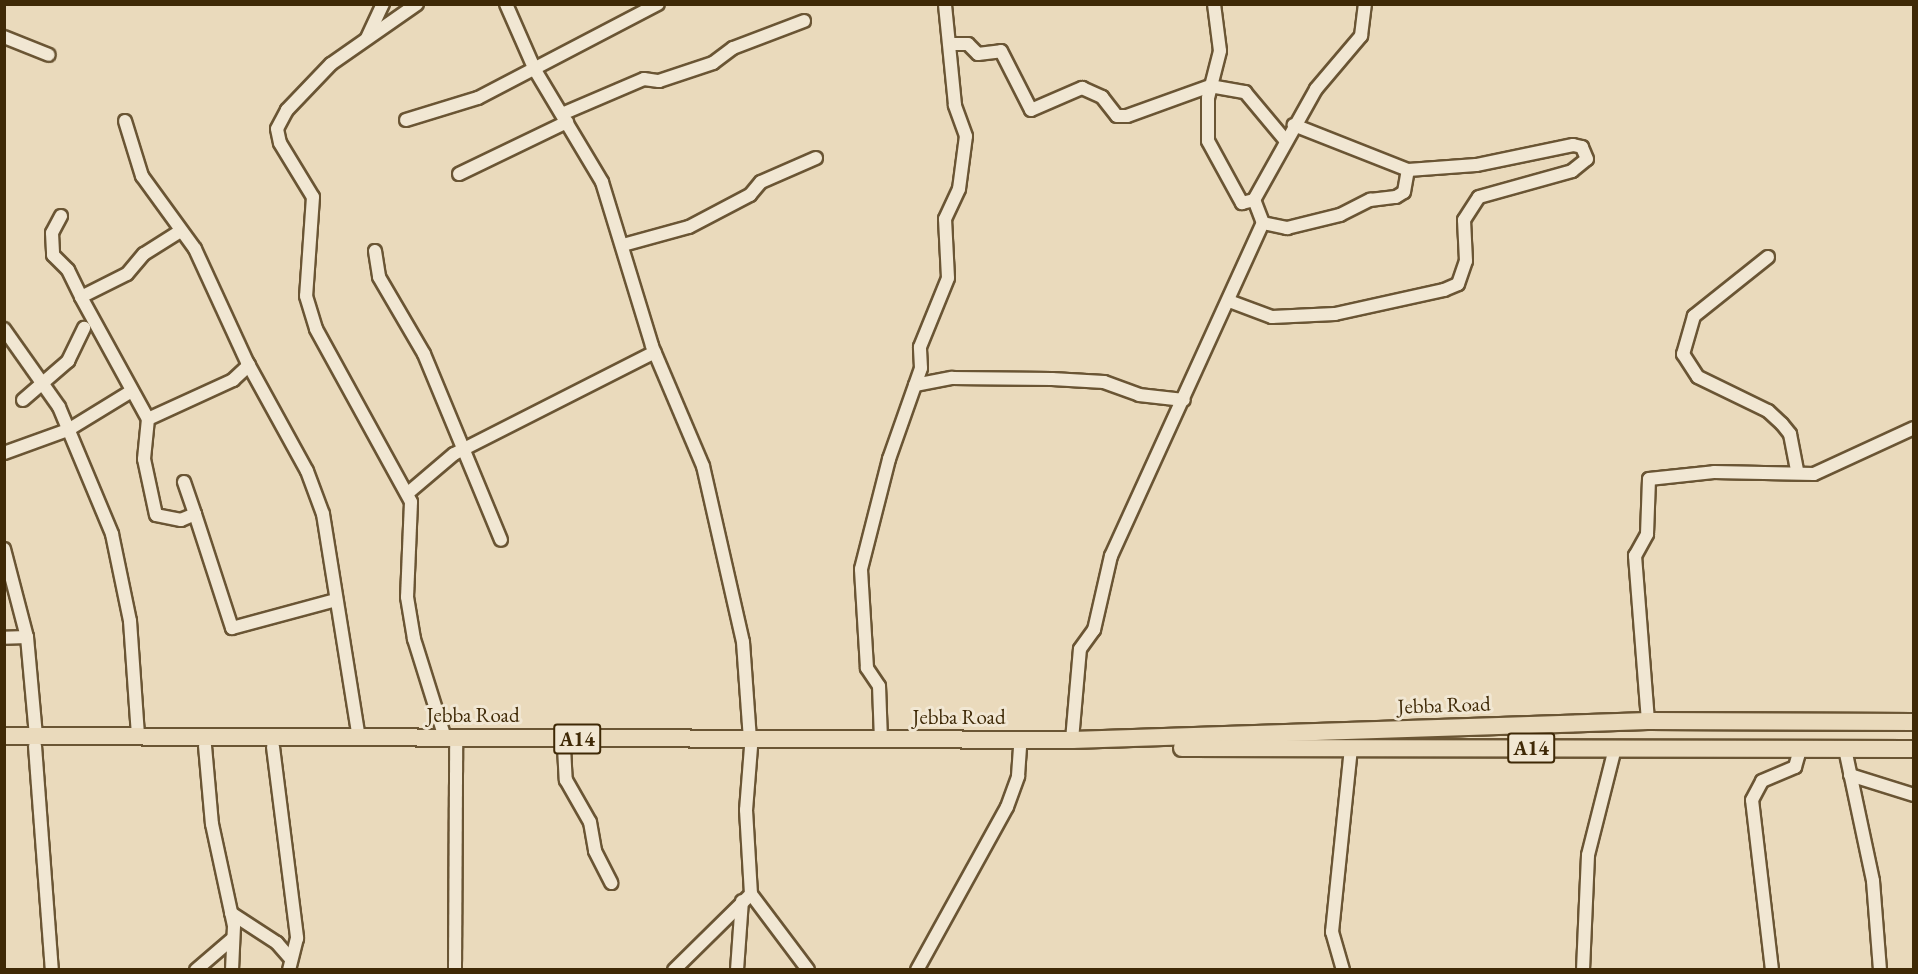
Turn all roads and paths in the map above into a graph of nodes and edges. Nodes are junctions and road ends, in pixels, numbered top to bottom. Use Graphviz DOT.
graph roads {
  1 [pos="383,4"];
  2 [pos="417,4"];
  3 [pos="506,4"];
  4 [pos="658,4"];
  5 [pos="945,4"];
  6 [pos="1214,4"];
  7 [pos="1365,4"];
  8 [pos="804,21"];
  9 [pos="4,37"];
  10 [pos="368,38"];
  11 [pos="952,44"];
  12 [pos="49,55"];
  13 [pos="535,70"];
  14 [pos="1210,86"];
  15 [pos="565,118"];
  16 [pos="406,120"];
  17 [pos="124,122"];
  18 [pos="1294,125"];
  19 [pos="1286,141"];
  20 [pos="816,158"];
  21 [pos="1408,170"];
  22 [pos="459,174"];
  23 [pos="1254,200"];
  24 [pos="61,216"];
  25 [pos="1263,223"];
  26 [pos="179,232"];
  27 [pos="623,245"];
  28 [pos="375,251"];
  29 [pos="1768,257"];
  30 [pos="81,297"];
  31 [pos="1229,301"];
  32 [pos="84,328"];
  33 [pos="4,329"];
  34 [pos="655,352"];
  35 [pos="249,365"];
  36 [pos="45,384"];
  37 [pos="915,385"];
  38 [pos="130,392"];
  39 [pos="23,400"];
  40 [pos="1184,400"];
  41 [pos="148,419"];
  42 [pos="1914,429"];
  43 [pos="68,430"];
  44 [pos="461,450"];
  45 [pos="4,453"];
  46 [pos="1797,471"];
  47 [pos="184,482"];
  48 [pos="408,493"];
  49 [pos="195,514"];
  50 [pos="501,540"];
  51 [pos="4,549"];
  52 [pos="336,600"];
  53 [pos="27,637"];
  54 [pos="4,638"];
  55 [pos="1648,721"];
  56 [pos="1914,722"];
  57 [pos="4,736"];
  58 [pos="138,736"];
  59 [pos="359,738"];
  60 [pos="881,740"];
  61 [pos="1072,740"];
  62 [pos="35,741"];
  63 [pos="450,742"];
  64 [pos="751,743"];
  65 [pos="1149,744"];
  66 [pos="4,745"];
  67 [pos="205,746"];
  68 [pos="273,747"];
  69 [pos="564,747"];
  70 [pos="1020,747"];
  71 [pos="1615,748"];
  72 [pos="1845,748"];
  73 [pos="1351,749"];
  74 [pos="1800,749"];
  75 [pos="1914,749"];
  76 [pos="1850,775"];
  77 [pos="1914,795"];
  78 [pos="611,883"];
  79 [pos="746,898"];
  80 [pos="231,913"];
  81 [pos="232,939"];
  82 [pos="290,964"];
  83 [pos="51,969"];
  84 [pos="196,969"];
  85 [pos="232,969"];
  86 [pos="455,969"];
  87 [pos="674,969"];
  88 [pos="737,969"];
  89 [pos="808,969"];
  90 [pos="917,969"];
  91 [pos="1343,969"];
  92 [pos="1583,969"];
  93 [pos="1772,969"];
  94 [pos="1880,969"];
  1 -- 10 [label="street"];
  2 -- 10 [label="street"];
  3 -- 13 [label="street"];
  4 -- 13 [label="street"];
  5 -- 11 [label="street"];
  6 -- 14 [label="street"];
  7 -- 18 [label="street"];
  8 -- 15 [label="street"];
  9 -- 12 [label="street"];
  10 -- 48 [label="street"];
  11 -- 14 [label="street"];
  11 -- 37 [label="street"];
  13 -- 15 [label="street"];
  13 -- 16 [label="street"];
  14 -- 19 [label="street"];
  14 -- 23 [label="street"];
  15 -- 22 [label="street"];
  15 -- 27 [label="street"];
  17 -- 26 [label="street"];
  18 -- 19 [label="street"];
  18 -- 21 [label="street"];
  19 -- 23 [label="street"];
  20 -- 27 [label="street"];
  21 -- 25 [label="street"];
  21 -- 31 [label="street"];
  23 -- 25 [label="street"];
  24 -- 30 [label="street"];
  25 -- 31 [label="street"];
  26 -- 30 [label="street"];
  26 -- 35 [label="street"];
  27 -- 34 [label="street"];
  28 -- 44 [label="street"];
  29 -- 46 [label="street"];
  30 -- 38 [label="street"];
  31 -- 40 [label="street"];
  32 -- 36 [label="street"];
  33 -- 36 [label="street"];
  34 -- 44 [label="street"];
  34 -- 64 [label="street"];
  35 -- 41 [label="street"];
  35 -- 52 [label="street"];
  36 -- 39 [label="street"];
  36 -- 43 [label="street"];
  37 -- 40 [label="street"];
  37 -- 60 [label="street"];
  38 -- 41 [label="street"];
  38 -- 43 [label="street"];
  40 -- 61 [label="street"];
  41 -- 49 [label="street"];
  42 -- 46 [label="street"];
  43 -- 45 [label="street"];
  43 -- 58 [label="street"];
  44 -- 48 [label="street"];
  44 -- 50 [label="street"];
  46 -- 55 [label="street"];
  47 -- 49 [label="street"];
  48 -- 63 [label="street"];
  49 -- 52 [label="street"];
  51 -- 53 [label="street"];
  52 -- 59 [label="street"];
  53 -- 54 [label="street"];
  53 -- 62 [label="street"];
  55 -- 56 [label="highway, Jebba Road / A14"];
  55 -- 65 [label="highway, Jebba Road / A14"];
  57 -- 62 [label="highway, Jebba Road / A14"];
  58 -- 59 [label="highway, Jebba Road / A14"];
  58 -- 62 [label="highway, Jebba Road / A14"];
  59 -- 63 [label="highway, Jebba Road / A14"];
  60 -- 61 [label="highway, Jebba Road / A14"];
  60 -- 64 [label="highway, Jebba Road / A14"];
  61 -- 65 [label="highway, Jebba Road / A14"];
  62 -- 66 [label="highway, Jebba Road / A14"];
  62 -- 67 [label="highway, Jebba Road / A14"];
  62 -- 83 [label="street"];
  63 -- 64 [label="highway, Jebba Road / A14"];
  63 -- 68 [label="highway, Jebba Road / A14"];
  63 -- 69 [label="highway, Jebba Road / A14"];
  63 -- 86 [label="street"];
  64 -- 69 [label="highway, Jebba Road / A14"];
  64 -- 70 [label="highway, Jebba Road / A14"];
  64 -- 79 [label="street"];
  65 -- 70 [label="highway, Jebba Road / A14"];
  65 -- 73 [label="highway, Jebba Road / A14"];
  67 -- 68 [label="highway, Jebba Road / A14"];
  67 -- 80 [label="street"];
  68 -- 82 [label="street"];
  69 -- 78 [label="street"];
  70 -- 90 [label="street"];
  71 -- 73 [label="highway, Jebba Road / A14"];
  71 -- 74 [label="highway, Jebba Road / A14"];
  71 -- 92 [label="street"];
  72 -- 74 [label="highway, Jebba Road / A14"];
  72 -- 75 [label="highway, Jebba Road / A14"];
  72 -- 76 [label="street"];
  73 -- 91 [label="street"];
  74 -- 93 [label="street"];
  76 -- 77 [label="street"];
  76 -- 94 [label="street"];
  79 -- 87 [label="street"];
  79 -- 88 [label="street"];
  79 -- 89 [label="street"];
  80 -- 81 [label="street"];
  80 -- 82 [label="street"];
  81 -- 84 [label="street"];
  81 -- 85 [label="street"];
}
